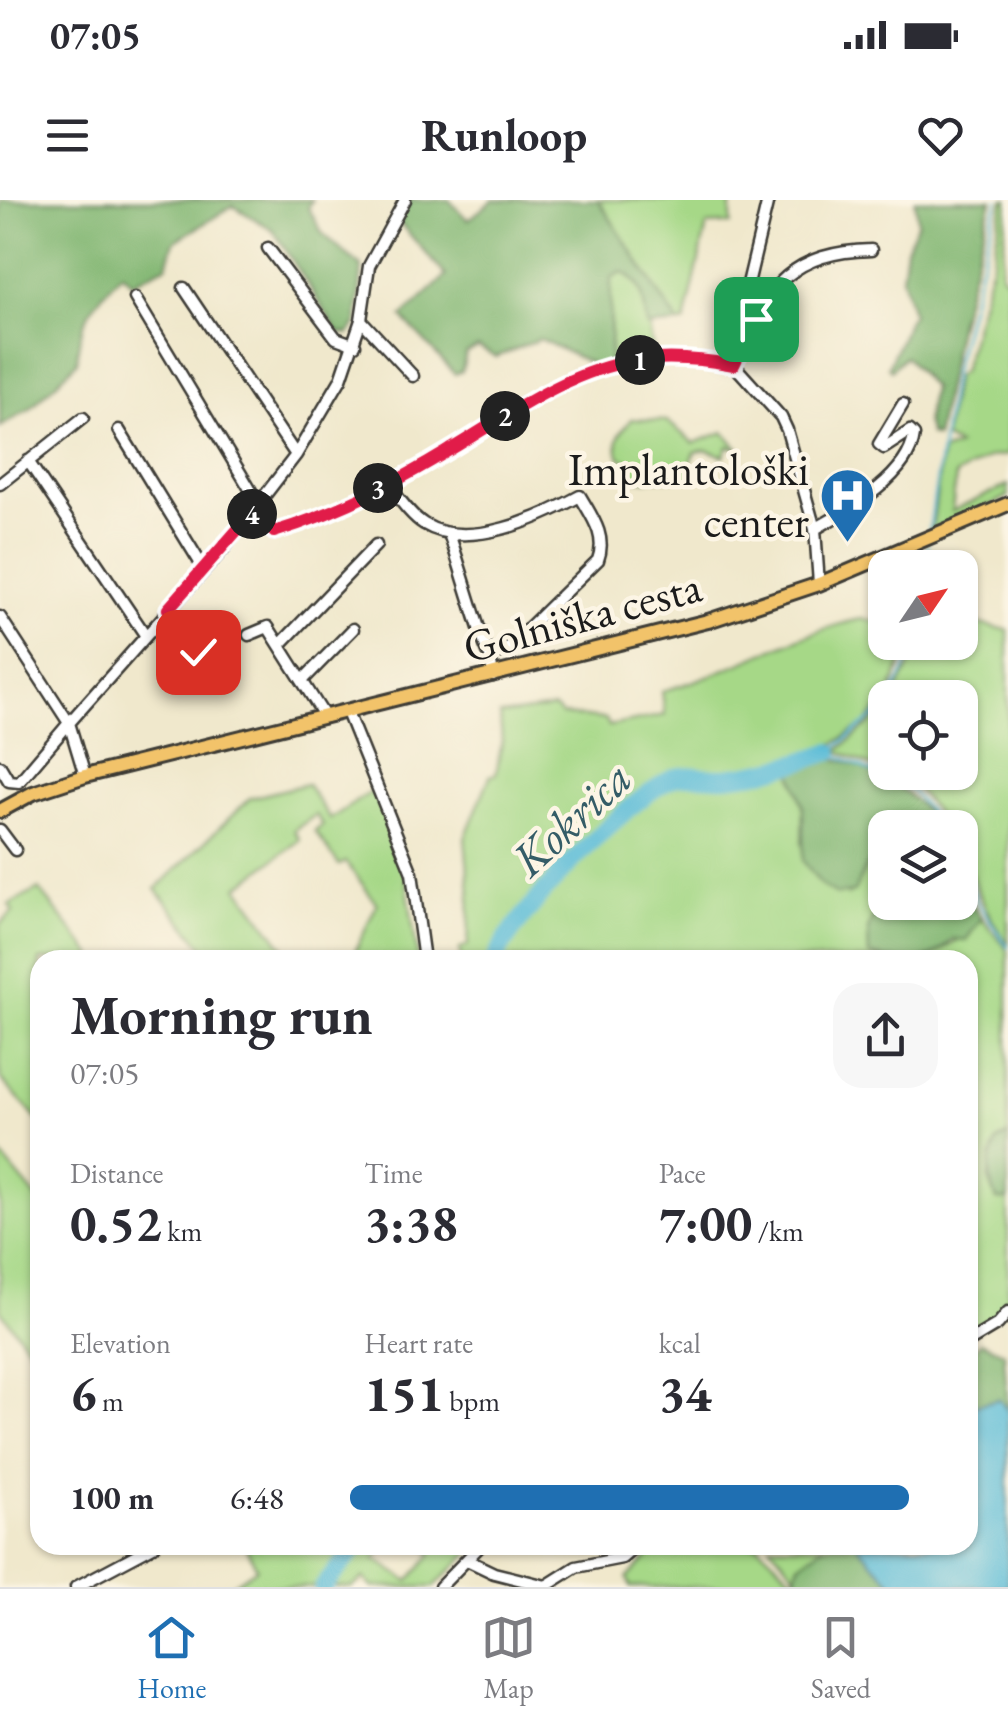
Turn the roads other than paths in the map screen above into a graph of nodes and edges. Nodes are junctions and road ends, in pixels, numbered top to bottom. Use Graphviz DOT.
graph roads {
  1 [pos="405,200"];
  2 [pos="768,200"];
  3 [pos="268,248"];
  4 [pos="871,250"];
  5 [pos="184,288"];
  6 [pos="135,298"];
  7 [pos="361,320"];
  8 [pos="354,346"];
  9 [pos="738,352"];
  10 [pos="734,365"];
  11 [pos="413,376"];
  12 [pos="903,404"];
  13 [pos="83,418"];
  14 [pos="119,430"];
  15 [pos="296,455"];
  16 [pos="28,462"];
  17 [pos="0,484"];
  18 [pos="387,484"];
  19 [pos="1008,504"];
  20 [pos="257,508"];
  21 [pos="815,529"];
  22 [pos="449,534"];
  23 [pos="376,545"];
  24 [pos="204,569"];
  25 [pos="819,584"];
  26 [pos="168,609"];
  27 [pos="0,617"];
  28 [pos="353,629"];
  29 [pos="249,635"];
  30 [pos="146,636"];
  31 [pos="280,644"];
  32 [pos="198,652"];
  33 [pos="490,656"];
  34 [pos="493,676"];
  35 [pos="302,680"];
  36 [pos="347,712"];
  37 [pos="326,718"];
  38 [pos="69,723"];
  39 [pos="0,766"];
  40 [pos="85,776"];
  41 [pos="0,811"];
  42 [pos="0,830"];
  43 [pos="15,850"];
  44 [pos="423,950"];
  45 [pos="1008,1312"];
  46 [pos="978,1336"];
  47 [pos="136,1555"];
  48 [pos="472,1555"];
  49 [pos="625,1555"];
  50 [pos="467,1560"];
  51 [pos="76,1587"];
  52 [pos="440,1587"];
  1 -- 7 [label="street"];
  2 -- 9 [label="street"];
  3 -- 8 [label="street"];
  4 -- 9 [label="street"];
  5 -- 15 [label="street"];
  6 -- 20 [label="street"];
  7 -- 8 [label="street"];
  7 -- 11 [label="street"];
  8 -- 15 [label="street"];
  9 -- 10 [label="street"];
  10 -- 18 [label="street"];
  10 -- 21 [label="street"];
  12 -- 21 [label="street"];
  13 -- 16 [label="street"];
  14 -- 24 [label="street"];
  15 -- 20 [label="street"];
  16 -- 17 [label="street"];
  16 -- 30 [label="street"];
  18 -- 20 [label="street"];
  18 -- 22 [label="street"];
  19 -- 25 [label="main road, Golniška cesta"];
  20 -- 24 [label="street"];
  21 -- 25 [label="street"];
  22 -- 33 [label="street"];
  22 -- 33 [label="street"];
  23 -- 31 [label="street"];
  24 -- 26 [label="street"];
  25 -- 34 [label="main road, Golniška cesta"];
  26 -- 30 [label="street"];
  26 -- 32 [label="street"];
  27 -- 38 [label="street"];
  28 -- 35 [label="street"];
  29 -- 31 [label="street"];
  30 -- 38 [label="street"];
  31 -- 35 [label="street"];
  33 -- 34 [label="street"];
  34 -- 36 [label="main road, Golniška cesta"];
  35 -- 37 [label="street"];
  36 -- 37 [label="main road, Golniška cesta"];
  36 -- 44 [label="street"];
  37 -- 40 [label="main road, Golniška cesta"];
  38 -- 39 [label="street"];
  38 -- 40 [label="street"];
  40 -- 41 [label="main road, Golniška cesta"];
  42 -- 43 [label="street"];
  45 -- 46 [label="street"];
  47 -- 51 [label="street"];
  48 -- 50 [label="street"];
  49 -- 50 [label="street"];
  50 -- 52 [label="street"];
}
